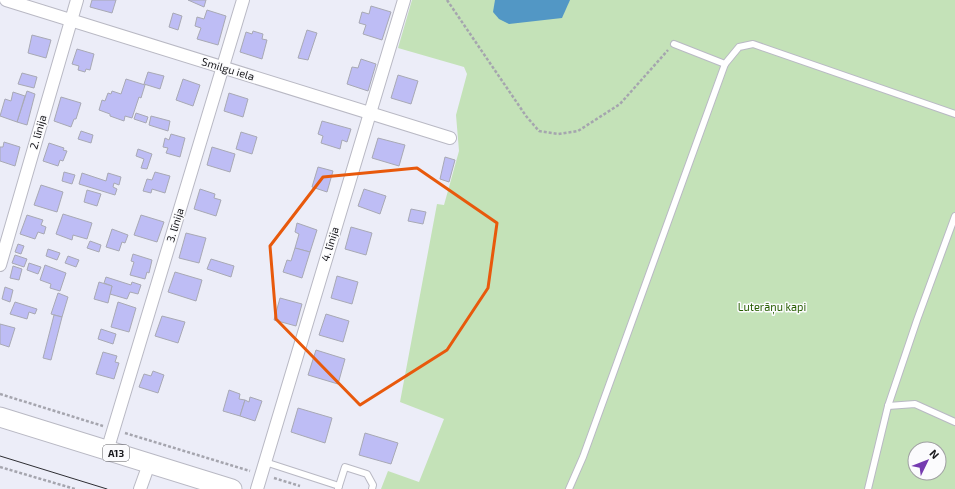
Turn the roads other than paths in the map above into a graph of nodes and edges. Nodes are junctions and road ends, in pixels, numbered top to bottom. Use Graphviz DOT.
graph roads {
  1 [pos="6,0"];
  2 [pos="77,0"];
  3 [pos="243,0"];
  4 [pos="404,0"];
  5 [pos="71,20"];
  6 [pos="674,44"];
  7 [pos="725,64"];
  8 [pos="222,68"];
  9 [pos="369,113"];
  10 [pos="955,114"];
  11 [pos="450,138"];
  12 [pos="955,216"];
  13 [pos="0,264"];
  14 [pos="888,406"];
  15 [pos="0,417"];
  16 [pos="955,422"];
  17 [pos="107,451"];
  18 [pos="148,464"];
  19 [pos="263,468"];
  20 [pos="339,487"];
  21 [pos="140,489"];
  22 [pos="232,489"];
  23 [pos="257,489"];
  24 [pos="372,489"];
  25 [pos="569,489"];
  26 [pos="868,489"];
  1 -- 5 [label="street, Smilgu iela"];
  2 -- 5 [label="street, 2. līnija"];
  3 -- 8 [label="street, 3. līnija"];
  4 -- 9 [label="street, 4. līnija"];
  5 -- 8 [label="street, Smilgu iela"];
  5 -- 13 [label="street, 2. līnija"];
  6 -- 7 [label="lane"];
  7 -- 10 [label="lane"];
  7 -- 25 [label="lane"];
  8 -- 9 [label="street, Smilgu iela"];
  8 -- 17 [label="street, 3. līnija"];
  9 -- 11 [label="street, Smilgu iela"];
  9 -- 19 [label="street, 4. līnija"];
  12 -- 14 [label="lane"];
  14 -- 16 [label="lane"];
  14 -- 26 [label="lane"];
  15 -- 17 [label="main road, A13"];
  17 -- 18 [label="main road, A13"];
  18 -- 21 [label="street"];
  18 -- 22 [label="main road, A13"];
  19 -- 20 [label="lane"];
  19 -- 23 [label="street, 4. līnija"];
  20 -- 24 [label="lane"];
}
